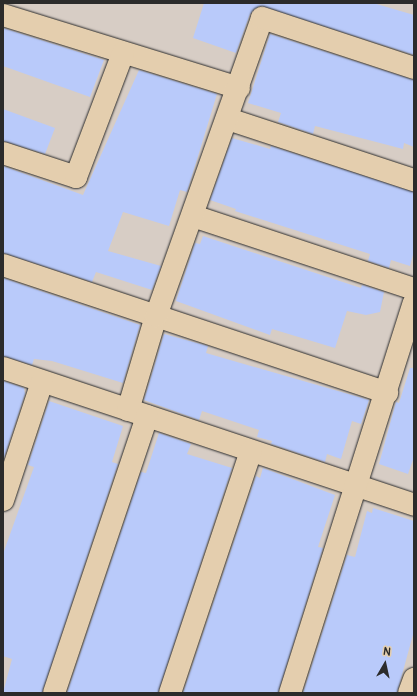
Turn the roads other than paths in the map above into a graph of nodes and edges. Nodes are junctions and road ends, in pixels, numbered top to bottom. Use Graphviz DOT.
graph roads {
  1 [pos="264,10"];
  2 [pos="3,15"];
  3 [pos="123,53"];
  4 [pos="414,68"];
  5 [pos="239,88"];
  6 [pos="228,118"];
  7 [pos="3,153"];
  8 [pos="414,180"];
  9 [pos="193,216"];
  10 [pos="3,265"];
  11 [pos="414,289"];
  12 [pos="414,303"];
  13 [pos="156,316"];
  14 [pos="3,368"];
  15 [pos="42,382"];
  16 [pos="387,393"];
  17 [pos="137,413"];
  18 [pos="251,451"];
  19 [pos="356,486"];
  20 [pos="3,500"];
  21 [pos="414,505"];
  22 [pos="414,679"];
  23 [pos="54,693"];
  24 [pos="170,693"];
  25 [pos="290,693"];
  26 [pos="409,693"];
  1 -- 4 [label="street"];
  1 -- 5 [label="street"];
  2 -- 3 [label="street"];
  3 -- 5 [label="street"];
  3 -- 7 [label="street"];
  5 -- 6 [label="street"];
  6 -- 8 [label="street"];
  6 -- 9 [label="street"];
  9 -- 11 [label="street"];
  9 -- 13 [label="street"];
  10 -- 13 [label="street"];
  12 -- 16 [label="street"];
  13 -- 16 [label="street"];
  13 -- 17 [label="street"];
  14 -- 15 [label="street"];
  15 -- 17 [label="street"];
  15 -- 20 [label="street"];
  16 -- 19 [label="street"];
  17 -- 18 [label="street"];
  17 -- 23 [label="street"];
  18 -- 19 [label="street"];
  18 -- 24 [label="street"];
  19 -- 21 [label="street"];
  19 -- 25 [label="street"];
  22 -- 26 [label="street"];
}
